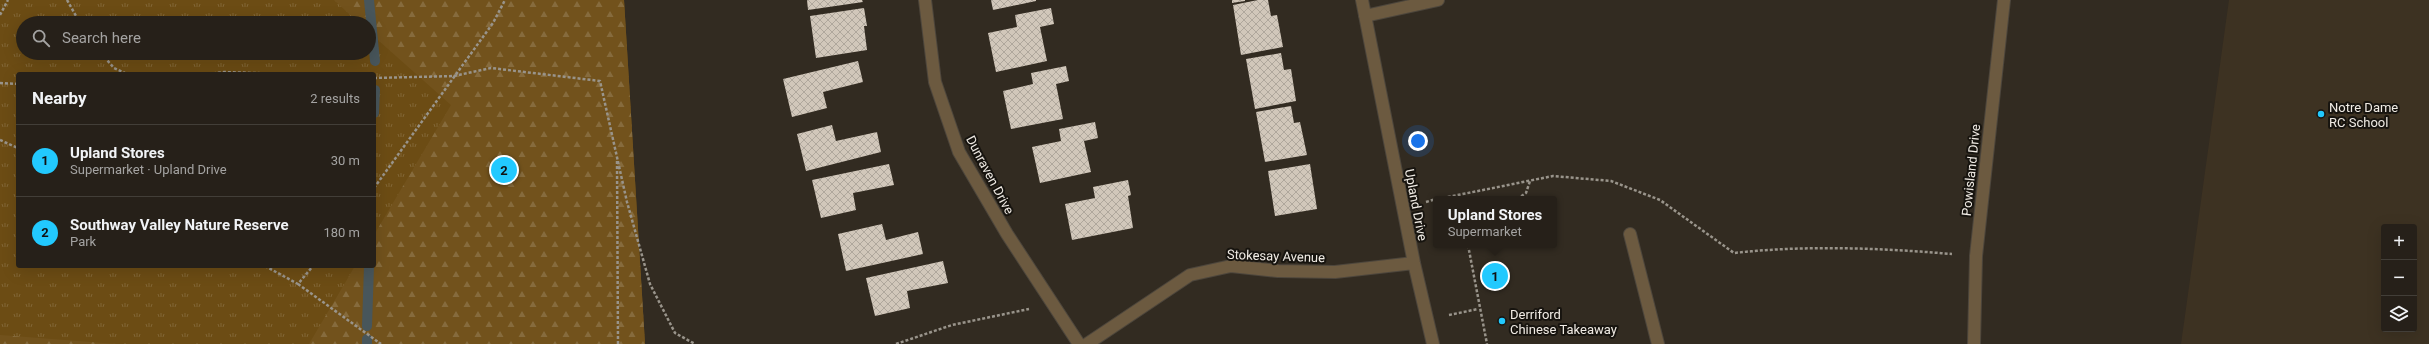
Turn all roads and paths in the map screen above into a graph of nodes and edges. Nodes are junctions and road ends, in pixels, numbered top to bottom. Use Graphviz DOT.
graph roads {
  1 [pos="8,0"];
  2 [pos="67,0"];
  3 [pos="505,0"];
  4 [pos="925,0"];
  5 [pos="1362,0"];
  6 [pos="1438,0"];
  7 [pos="2004,0"];
  8 [pos="0,15"];
  9 [pos="76,16"];
  10 [pos="1365,16"];
  11 [pos="107,60"];
  12 [pos="122,72"];
  13 [pos="454,76"];
  14 [pos="376,78"];
  15 [pos="0,83"];
  16 [pos="16,84"];
  17 [pos="0,140"];
  18 [pos="16,147"];
  19 [pos="617,155"];
  20 [pos="1530,180"];
  21 [pos="376,185"];
  22 [pos="1453,196"];
  23 [pos="1522,196"];
  24 [pos="1630,234"];
  25 [pos="1468,248"];
  26 [pos="1976,256"];
  27 [pos="1414,263"];
  28 [pos="269,268"];
  29 [pos="311,268"];
  30 [pos="298,284"];
  31 [pos="1053,304"];
  32 [pos="1478,309"];
  33 [pos="1427,319"];
  34 [pos="381,344"];
  35 [pos="618,344"];
  36 [pos="696,344"];
  37 [pos="896,344"];
  38 [pos="1079,344"];
  39 [pos="1086,344"];
  40 [pos="1433,344"];
  41 [pos="1487,344"];
  42 [pos="1658,344"];
  43 [pos="1974,344"];
  1 -- 8 [label="path"];
  2 -- 9 [label="path"];
  3 -- 13 [label="path"];
  4 -- 31 [label="street, Dunraven Drive"];
  5 -- 10 [label="street, Upland Drive"];
  6 -- 10 [label="street"];
  7 -- 26 [label="street, Powisland Drive"];
  10 -- 27 [label="street, Upland Drive"];
  11 -- 12 [label="path"];
  13 -- 14 [label="path"];
  13 -- 19 [label="path"];
  13 -- 21 [label="path"];
  15 -- 16 [label="path"];
  17 -- 18 [label="path"];
  19 -- 35 [label="path"];
  19 -- 36 [label="path"];
  20 -- 22 [label="path"];
  20 -- 23 [label="path"];
  20 -- 26 [label="path"];
  24 -- 42 [label="street"];
  25 -- 32 [label="path"];
  26 -- 43 [label="street, Powisland Drive"];
  27 -- 33 [label="street, Upland Drive"];
  27 -- 39 [label="street, Stokesay Avenue"];
  28 -- 30 [label="path"];
  29 -- 30 [label="path"];
  30 -- 34 [label="path"];
  31 -- 37 [label="path"];
  31 -- 38 [label="street, Dunraven Drive"];
  32 -- 33 [label="path"];
  32 -- 41 [label="path"];
  33 -- 40 [label="street, Upland Drive"];
}
